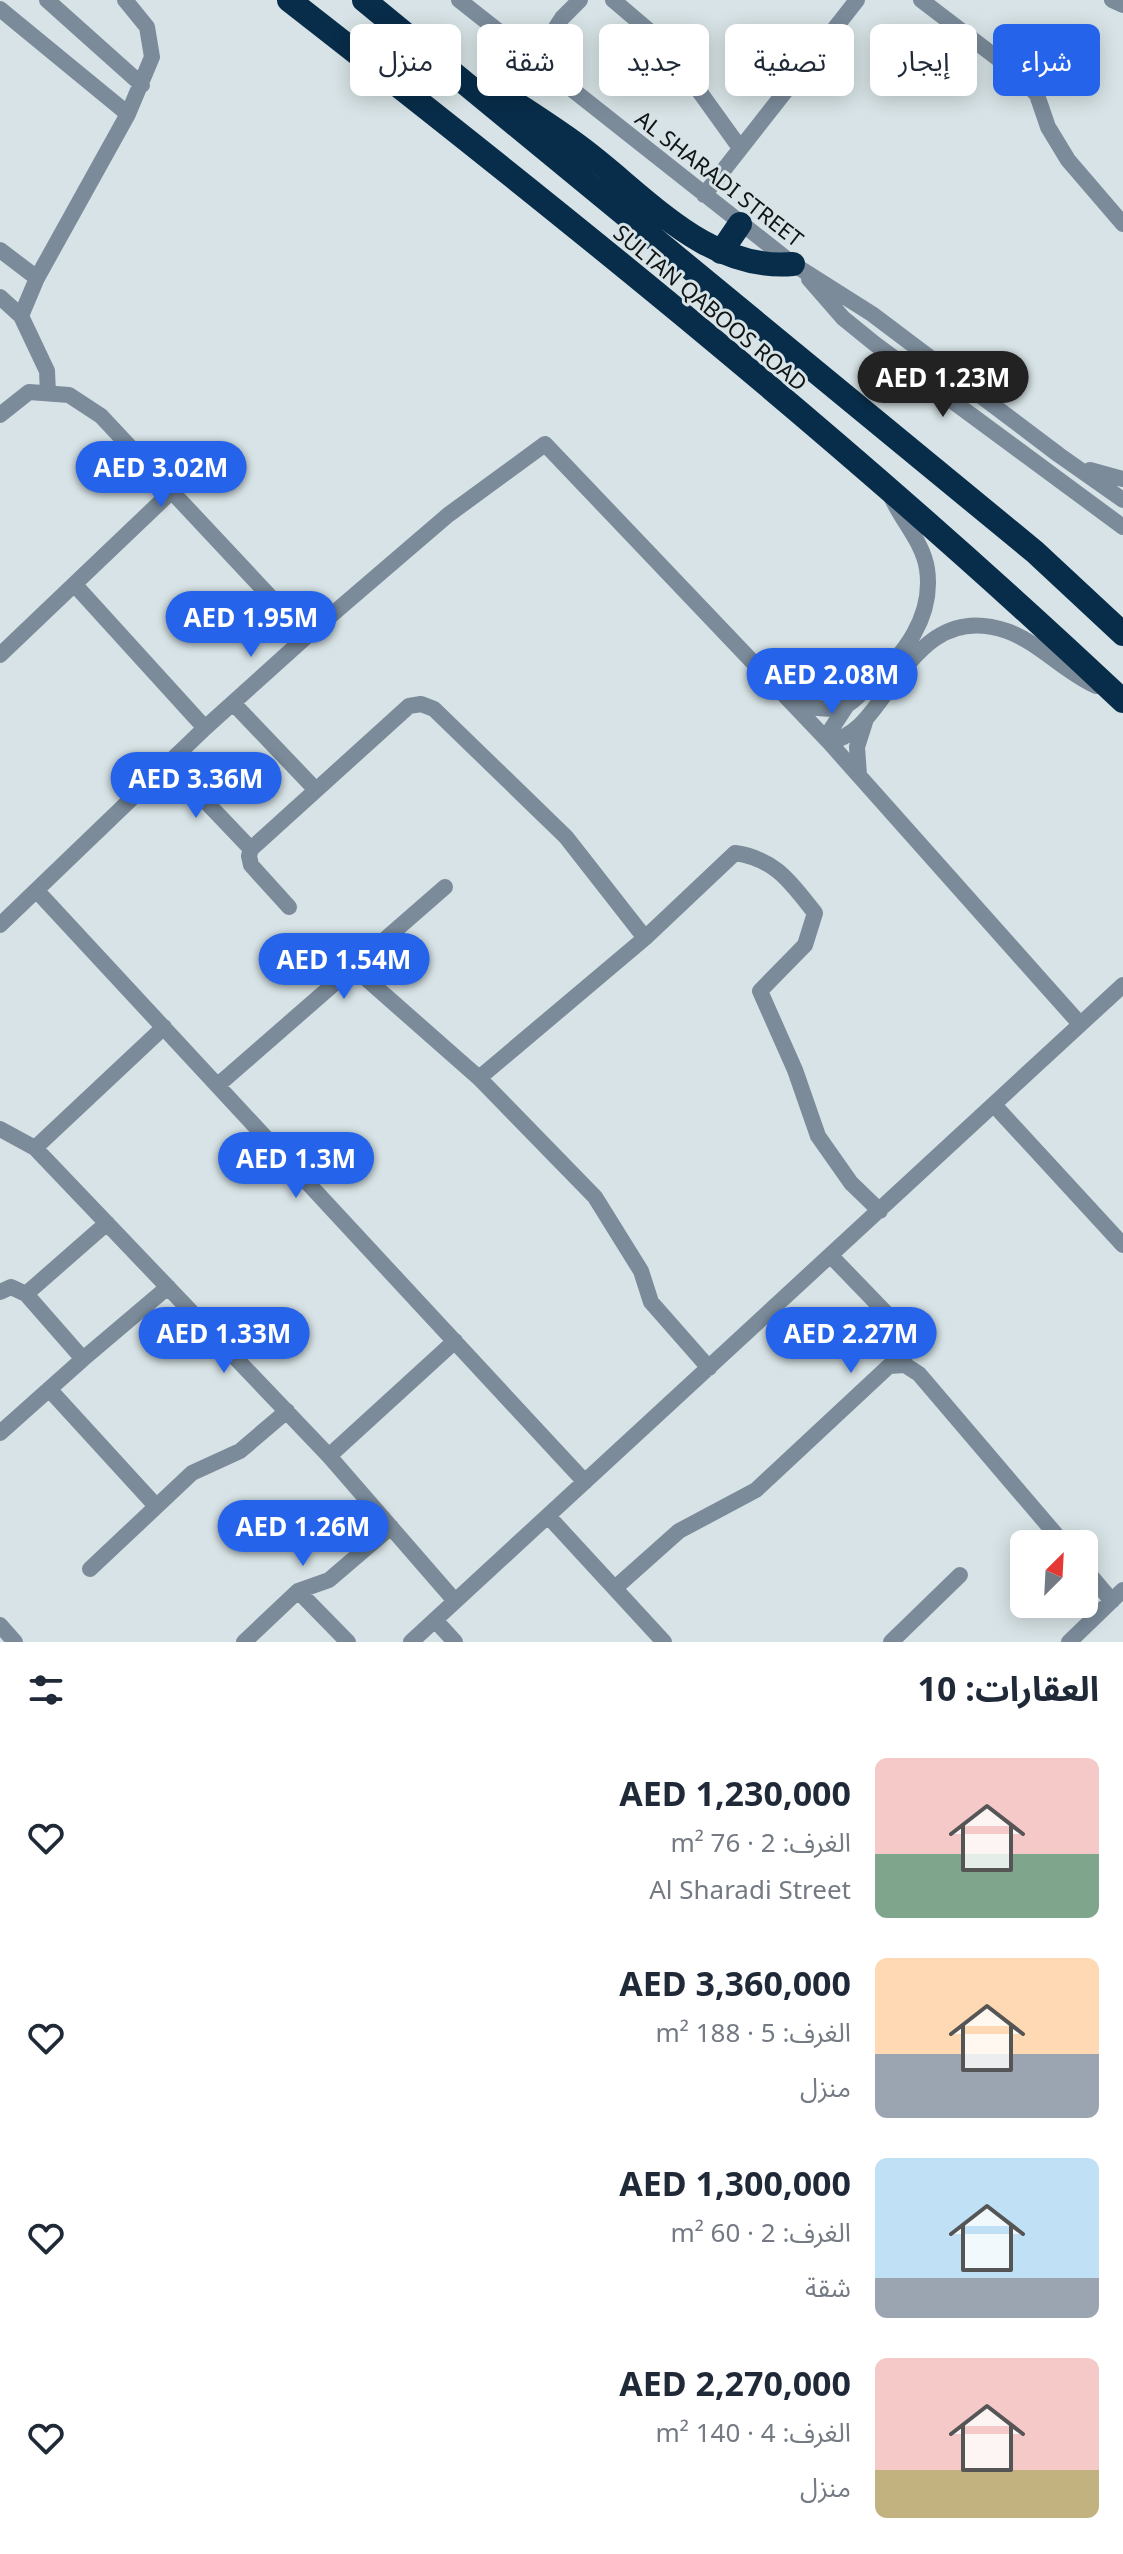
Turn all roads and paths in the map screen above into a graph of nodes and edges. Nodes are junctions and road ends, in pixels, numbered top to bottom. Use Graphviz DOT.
graph roads {
  1 [pos="47,0"];
  2 [pos="125,0"];
  3 [pos="289,0"];
  4 [pos="459,0"];
  5 [pos="580,0"];
  6 [pos="613,0"];
  7 [pos="857,0"];
  8 [pos="921,0"];
  9 [pos="1112,0"];
  10 [pos="369,4"];
  11 [pos="1123,5"];
  12 [pos="0,9"];
  13 [pos="489,24"];
  14 [pos="558,24"];
  15 [pos="142,85"];
  16 [pos="578,96"];
  17 [pos="128,114"];
  18 [pos="740,148"];
  19 [pos="704,195"];
  20 [pos="740,224"];
  21 [pos="1123,224"];
  22 [pos="0,250"];
  23 [pos="721,252"];
  24 [pos="798,267"];
  25 [pos="37,278"];
  26 [pos="2,305"];
  27 [pos="21,316"];
  28 [pos="48,393"];
  29 [pos="0,415"];
  30 [pos="1059,455"];
  31 [pos="1123,479"];
  32 [pos="887,486"];
  33 [pos="172,491"];
  34 [pos="1123,500"];
  35 [pos="1123,527"];
  36 [pos="75,585"];
  37 [pos="1123,634"];
  38 [pos="307,636"];
  39 [pos="0,655"];
  40 [pos="1121,699"];
  41 [pos="233,703"];
  42 [pos="792,703"];
  43 [pos="847,705"];
  44 [pos="865,722"];
  45 [pos="205,728"];
  46 [pos="829,742"];
  47 [pos="169,763"];
  48 [pos="860,777"];
  49 [pos="316,790"];
  50 [pos="251,849"];
  51 [pos="445,887"];
  52 [pos="37,891"];
  53 [pos="289,907"];
  54 [pos="0,925"];
  55 [pos="645,938"];
  56 [pos="353,967"];
  57 [pos="1123,985"];
  58 [pos="1080,1024"];
  59 [pos="164,1027"];
  60 [pos="479,1078"];
  61 [pos="218,1085"];
  62 [pos="995,1106"];
  63 [pos="1,1133"];
  64 [pos="35,1148"];
  65 [pos="880,1211"];
  66 [pos="107,1223"];
  67 [pos="1123,1245"];
  68 [pos="831,1256"];
  69 [pos="168,1287"];
  70 [pos="1,1290"];
  71 [pos="26,1294"];
  72 [pos="455,1341"];
  73 [pos="83,1359"];
  74 [pos="905,1365"];
  75 [pos="709,1368"];
  76 [pos="49,1389"];
  77 [pos="287,1411"];
  78 [pos="0,1433"];
  79 [pos="329,1456"];
  80 [pos="585,1482"];
  81 [pos="156,1506"];
  82 [pos="548,1516"];
  83 [pos="391,1527"];
  84 [pos="1052,1530"];
  85 [pos="90,1569"];
  86 [pos="960,1575"];
  87 [pos="1098,1579"];
  88 [pos="615,1588"];
  89 [pos="298,1591"];
  90 [pos="1117,1595"];
  91 [pos="455,1601"];
  92 [pos="435,1620"];
  93 [pos="0,1625"];
  94 [pos="15,1642"];
  95 [pos="244,1642"];
  96 [pos="348,1642"];
  97 [pos="411,1642"];
  98 [pos="455,1642"];
  99 [pos="664,1642"];
  100 [pos="891,1642"];
  101 [pos="1069,1642"];
  1 -- 15 [label="street"];
  2 -- 15 [label="street"];
  3 -- 32 [label="highway, SULTAN QABOOS ROAD"];
  4 -- 13 [label="street, AL SHARADI STREET"];
  5 -- 14 [label="street"];
  6 -- 18 [label="street"];
  7 -- 18 [label="street"];
  8 -- 21 [label="street"];
  9 -- 11 [label="street"];
  10 -- 23 [label="highway"];
  10 -- 37 [label="highway, SULTAN QABOOS ROAD"];
  12 -- 17 [label="street"];
  15 -- 17 [label="street"];
  16 -- 19 [label="street, AL SHARADI STREET"];
  17 -- 25 [label="street"];
  18 -- 19 [label="street"];
  19 -- 20 [label="street, AL SHARADI STREET"];
  20 -- 23 [label="highway"];
  20 -- 24 [label="street, AL SHARADI STREET"];
  22 -- 25 [label="street"];
  23 -- 24 [label="highway"];
  24 -- 30 [label="street, AL SHARADI STREET"];
  24 -- 35 [label="street, AL SHARADI STREET"];
  25 -- 27 [label="street"];
  26 -- 27 [label="street"];
  27 -- 28 [label="street"];
  28 -- 29 [label="street"];
  28 -- 33 [label="street"];
  30 -- 31 [label="street"];
  30 -- 34 [label="street, AL SHARADI STREET"];
  32 -- 40 [label="highway, SULTAN QABOOS ROAD"];
  32 -- 43 [label="street"];
  33 -- 36 [label="street"];
  33 -- 38 [label="street"];
  36 -- 39 [label="street"];
  36 -- 45 [label="street"];
  38 -- 41 [label="street"];
  38 -- 42 [label="street"];
  40 -- 44 [label="street"];
  41 -- 45 [label="street"];
  41 -- 49 [label="street"];
  42 -- 43 [label="street"];
  42 -- 46 [label="street"];
  43 -- 46 [label="street"];
  44 -- 46 [label="street"];
  44 -- 48 [label="street"];
  45 -- 47 [label="street"];
  46 -- 48 [label="street"];
  47 -- 50 [label="street"];
  47 -- 52 [label="street"];
  48 -- 58 [label="street"];
  49 -- 50 [label="street"];
  49 -- 55 [label="street"];
  50 -- 53 [label="street"];
  51 -- 56 [label="street"];
  52 -- 54 [label="street"];
  52 -- 59 [label="street"];
  55 -- 60 [label="street"];
  55 -- 65 [label="street"];
  56 -- 60 [label="street"];
  56 -- 61 [label="street"];
  57 -- 58 [label="street"];
  58 -- 62 [label="street"];
  59 -- 61 [label="street"];
  59 -- 64 [label="street"];
  60 -- 75 [label="street"];
  61 -- 72 [label="street"];
  62 -- 65 [label="street"];
  62 -- 67 [label="street"];
  63 -- 64 [label="street"];
  64 -- 66 [label="street"];
  65 -- 68 [label="street"];
  66 -- 69 [label="street"];
  66 -- 71 [label="street"];
  68 -- 74 [label="street"];
  68 -- 75 [label="street"];
  69 -- 73 [label="street"];
  69 -- 77 [label="street"];
  70 -- 71 [label="street"];
  71 -- 73 [label="street"];
  72 -- 79 [label="street"];
  72 -- 80 [label="street"];
  73 -- 76 [label="street"];
  74 -- 84 [label="street"];
  74 -- 88 [label="street"];
  75 -- 80 [label="street"];
  76 -- 78 [label="street"];
  76 -- 81 [label="street"];
  77 -- 79 [label="street"];
  77 -- 81 [label="street"];
  79 -- 83 [label="street"];
  80 -- 82 [label="street"];
  81 -- 85 [label="street"];
  82 -- 88 [label="street"];
  82 -- 91 [label="street"];
  83 -- 89 [label="street"];
  83 -- 91 [label="street"];
  86 -- 100 [label="street"];
  87 -- 90 [label="street"];
  88 -- 99 [label="street"];
  89 -- 95 [label="street"];
  89 -- 96 [label="street"];
  90 -- 101 [label="street"];
  91 -- 92 [label="street"];
  92 -- 97 [label="street"];
  92 -- 98 [label="street"];
  93 -- 94 [label="street"];
}
